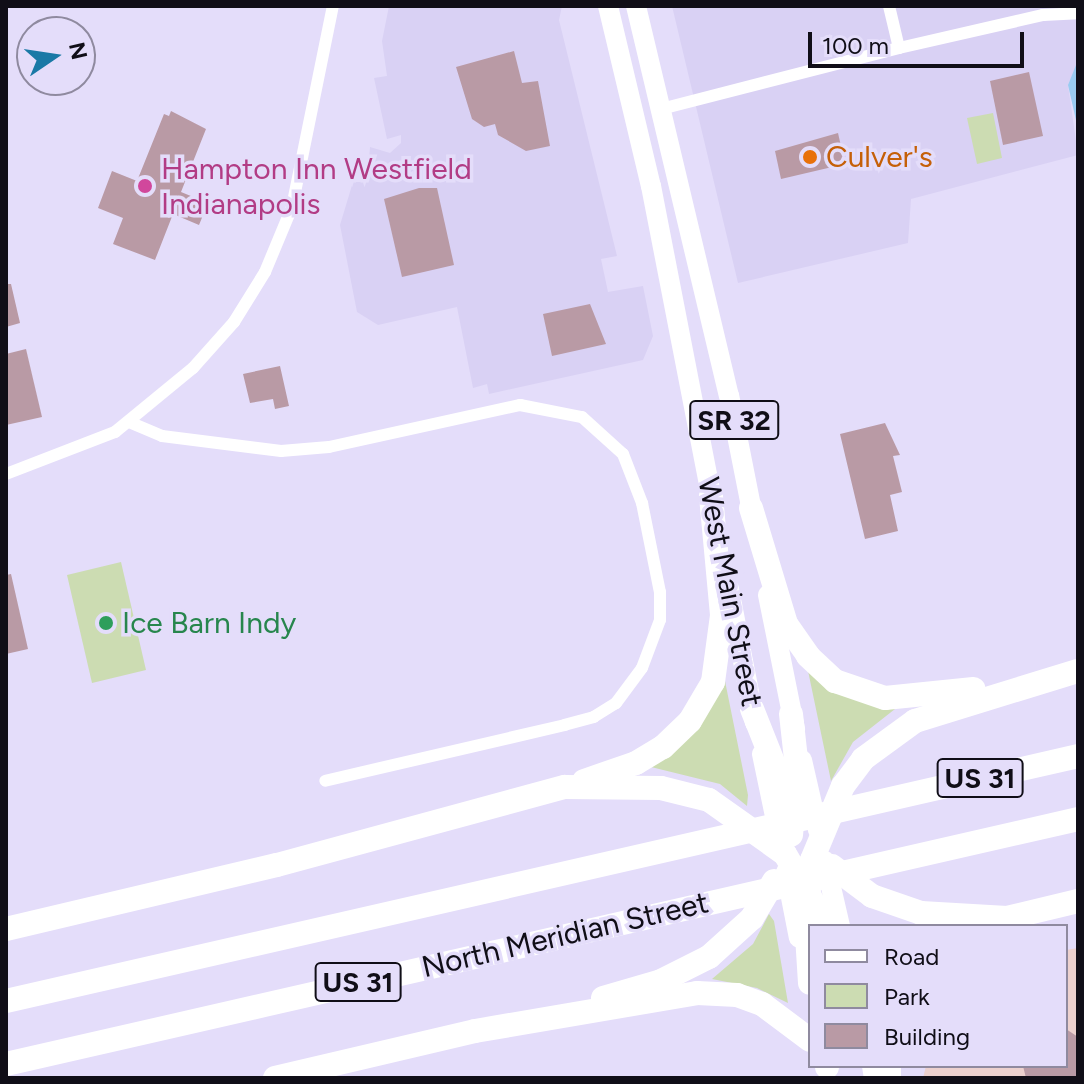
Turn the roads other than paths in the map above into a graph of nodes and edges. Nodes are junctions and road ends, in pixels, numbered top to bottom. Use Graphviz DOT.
graph roads {
  1 [pos="333,6"];
  2 [pos="608,6"];
  3 [pos="636,6"];
  4 [pos="889,6"];
  5 [pos="1078,13"];
  6 [pos="899,48"];
  7 [pos="661,109"];
  8 [pos="129,422"];
  9 [pos="6,474"];
  10 [pos="711,496"];
  11 [pos="751,508"];
  12 [pos="1078,671"];
  13 [pos="1035,681"];
  14 [pos="752,709"];
  15 [pos="791,714"];
  16 [pos="1078,756"];
  17 [pos="325,781"];
  18 [pos="565,787"];
  19 [pos="796,819"];
  20 [pos="1078,819"];
  21 [pos="820,848"];
  22 [pos="783,854"];
  23 [pos="808,887"];
  24 [pos="1078,901"];
  25 [pos="1000,922"];
  26 [pos="809,924"];
  27 [pos="826,924"];
  28 [pos="839,924"];
  29 [pos="6,929"];
  30 [pos="808,980"];
  31 [pos="6,1001"];
  32 [pos="541,1019"];
  33 [pos="808,1038"];
  34 [pos="6,1064"];
  35 [pos="275,1078"];
  1 -- 8 [label="street"];
  2 -- 10 [label="main road, West Main Street / SR 32"];
  3 -- 7 [label="main road, West Main Street / SR 32"];
  4 -- 6 [label="street"];
  5 -- 6 [label="street"];
  6 -- 7 [label="street"];
  7 -- 11 [label="main road, West Main Street / SR 32"];
  8 -- 9 [label="street"];
  8 -- 17 [label="street"];
  10 -- 14 [label="main road, West Main Street / SR 32"];
  10 -- 18 [label="highway"];
  11 -- 13 [label="highway"];
  11 -- 15 [label="main road, West Main Street / SR 32"];
  12 -- 13 [label="highway"];
  13 -- 21 [label="highway"];
  14 -- 19 [label="highway"];
  14 -- 22 [label="main road, West Main Street / SR 32"];
  15 -- 19 [label="highway"];
  15 -- 21 [label="main road, West Main Street / SR 32"];
  16 -- 31 [label="highway, North Meridian Street / US 31"];
  18 -- 22 [label="highway"];
  18 -- 29 [label="highway"];
  19 -- 21 [label="highway"];
  19 -- 22 [label="highway"];
  20 -- 34 [label="highway, North Meridian Street / US 31"];
  21 -- 23 [label="highway"];
  21 -- 25 [label="highway"];
  21 -- 28 [label="main road, West Main Street / SR 32"];
  22 -- 23 [label="highway"];
  22 -- 30 [label="main road, West Main Street / SR 32"];
  22 -- 32 [label="highway"];
  23 -- 26 [label="highway"];
  23 -- 27 [label="highway"];
  24 -- 25 [label="highway"];
  32 -- 33 [label="highway"];
  32 -- 35 [label="highway"];
}
